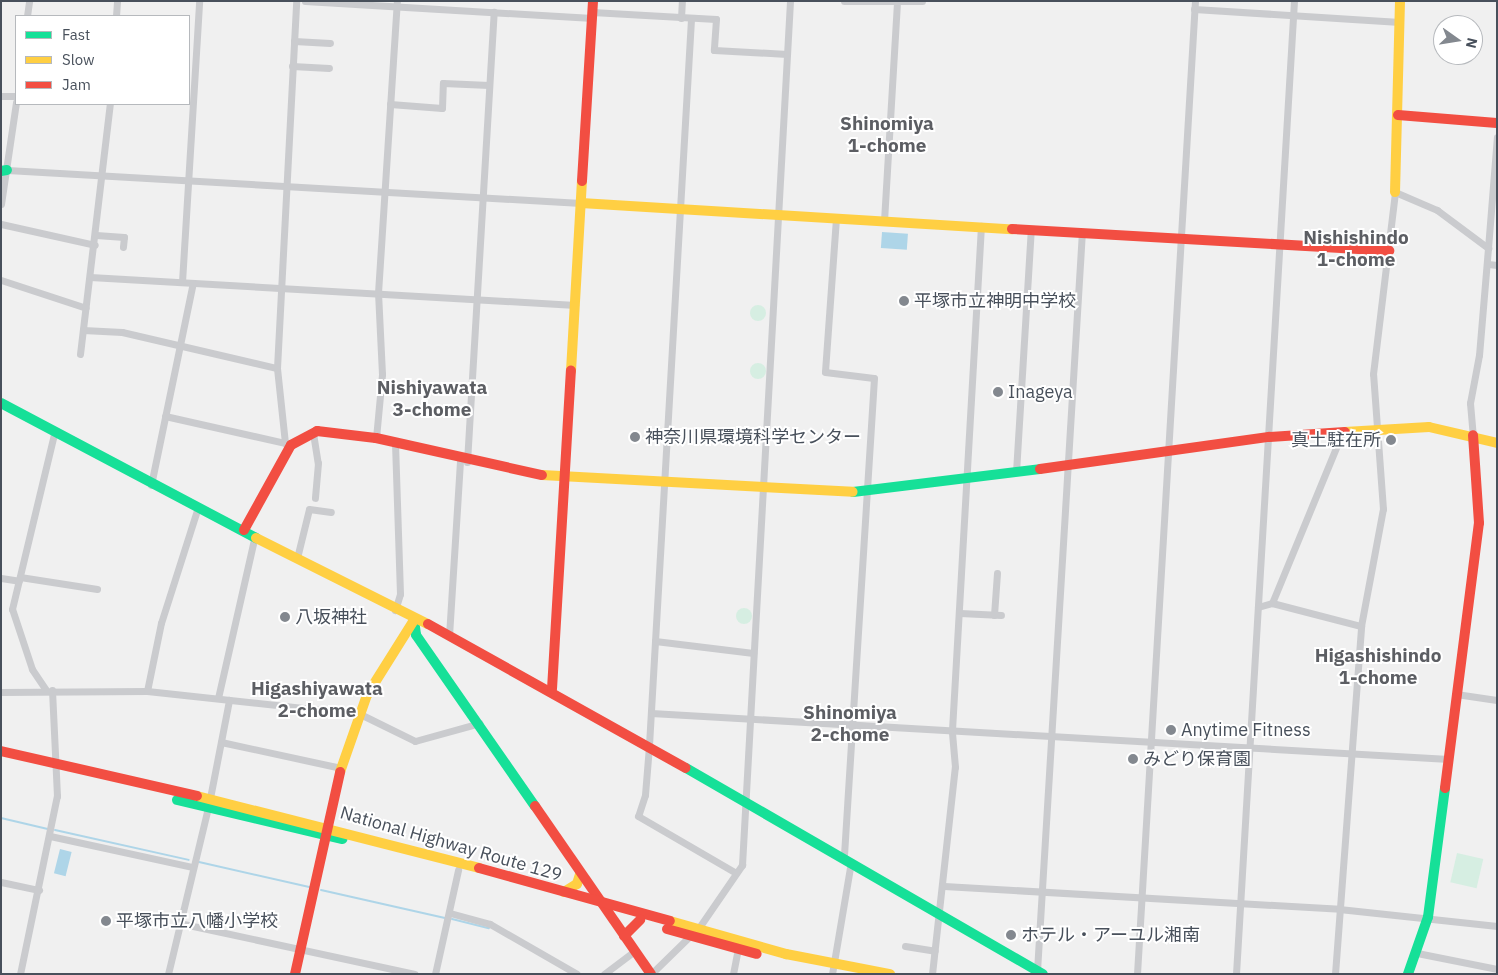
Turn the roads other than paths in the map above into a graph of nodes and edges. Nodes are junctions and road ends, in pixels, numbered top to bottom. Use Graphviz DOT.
graph roads {
  1 [pos="29,1"];
  2 [pos="117,1"];
  3 [pos="199,1"];
  4 [pos="296,1"];
  5 [pos="305,1"];
  6 [pos="682,1"];
  7 [pos="790,1"];
  8 [pos="844,1"];
  9 [pos="922,1"];
  10 [pos="1294,1"];
  11 [pos="1400,1"];
  12 [pos="396,4"];
  13 [pos="897,5"];
  14 [pos="1195,5"];
  15 [pos="592,10"];
  16 [pos="494,12"];
  17 [pos="27,15"];
  18 [pos="116,15"];
  19 [pos="1293,15"];
  20 [pos="681,18"];
  21 [pos="691,19"];
  22 [pos="1400,22"];
  23 [pos="294,41"];
  24 [pos="330,43"];
  25 [pos="787,54"];
  26 [pos="292,66"];
  27 [pos="328,68"];
  28 [pos="489,85"];
  29 [pos="1,96"];
  30 [pos="15,96"];
  31 [pos="390,104"];
  32 [pos="15,105"];
  33 [pos="110,105"];
  34 [pos="1398,115"];
  35 [pos="1497,122"];
  36 [pos="1497,137"];
  37 [pos="4,170"];
  38 [pos="105,176"];
  39 [pos="187,180"];
  40 [pos="285,186"];
  41 [pos="384,191"];
  42 [pos="1395,192"];
  43 [pos="482,197"];
  44 [pos="581,202"];
  45 [pos="1,204"];
  46 [pos="681,208"];
  47 [pos="778,214"];
  48 [pos="836,218"];
  49 [pos="884,220"];
  50 [pos="1,224"];
  51 [pos="981,226"];
  52 [pos="1032,229"];
  53 [pos="1082,232"];
  54 [pos="96,235"];
  55 [pos="1181,238"];
  56 [pos="1280,244"];
  57 [pos="95,245"];
  58 [pos="123,247"];
  59 [pos="1488,248"];
  60 [pos="1389,251"];
  61 [pos="1488,264"];
  62 [pos="1497,265"];
  63 [pos="90,276"];
  64 [pos="1,280"];
  65 [pos="182,282"];
  66 [pos="193,283"];
  67 [pos="280,288"];
  68 [pos="378,294"];
  69 [pos="476,299"];
  70 [pos="575,304"];
  71 [pos="86,308"];
  72 [pos="83,330"];
  73 [pos="179,345"];
  74 [pos="80,354"];
  75 [pos="277,368"];
  76 [pos="1,403"];
  77 [pos="165,416"];
  78 [pos="1379,430"];
  79 [pos="313,433"];
  80 [pos="1342,433"];
  81 [pos="54,434"];
  82 [pos="1473,435"];
  83 [pos="1269,437"];
  84 [pos="376,438"];
  85 [pos="395,443"];
  86 [pos="1497,443"];
  87 [pos="288,444"];
  88 [pos="1169,451"];
  89 [pos="463,461"];
  90 [pos="1068,467"];
  91 [pos="1016,472"];
  92 [pos="564,477"];
  93 [pos="969,479"];
  94 [pos="664,483"];
  95 [pos="151,485"];
  96 [pos="763,488"];
  97 [pos="868,493"];
  98 [pos="314,498"];
  99 [pos="198,507"];
  100 [pos="331,512"];
  101 [pos="244,530"];
  102 [pos="255,535"];
  103 [pos="297,558"];
  104 [pos="997,573"];
  105 [pos="1,578"];
  106 [pos="20,579"];
  107 [pos="97,589"];
  108 [pos="1272,603"];
  109 [pos="1258,607"];
  110 [pos="395,610"];
  111 [pos="960,613"];
  112 [pos="414,620"];
  113 [pos="1361,626"];
  114 [pos="449,636"];
  115 [pos="655,642"];
  116 [pos="753,653"];
  117 [pos="552,689"];
  118 [pos="49,690"];
  119 [pos="147,691"];
  120 [pos="1,692"];
  121 [pos="1456,694"];
  122 [pos="218,698"];
  123 [pos="229,700"];
  124 [pos="1497,700"];
  125 [pos="651,713"];
  126 [pos="360,714"];
  127 [pos="749,718"];
  128 [pos="480,724"];
  129 [pos="854,724"];
  130 [pos="952,730"];
  131 [pos="1052,737"];
  132 [pos="221,742"];
  133 [pos="1153,742"];
  134 [pos="649,746"];
  135 [pos="1250,747"];
  136 [pos="1,751"];
  137 [pos="1348,754"];
  138 [pos="1449,759"];
  139 [pos="1,760"];
  140 [pos="57,768"];
  141 [pos="340,768"];
  142 [pos="743,800"];
  143 [pos="209,802"];
  144 [pos="328,830"];
  145 [pos="50,836"];
  146 [pos="847,860"];
  147 [pos="192,867"];
  148 [pos="458,870"];
  149 [pos="736,873"];
  150 [pos="580,874"];
  151 [pos="1,882"];
  152 [pos="944,886"];
  153 [pos="39,890"];
  154 [pos="564,892"];
  155 [pos="1043,894"];
  156 [pos="1142,898"];
  157 [pos="598,901"];
  158 [pos="1240,904"];
  159 [pos="1339,909"];
  160 [pos="606,911"];
  161 [pos="450,913"];
  162 [pos="941,914"];
  163 [pos="1428,917"];
  164 [pos="640,920"];
  165 [pos="179,923"];
  166 [pos="1497,926"];
  167 [pos="694,932"];
  168 [pos="624,936"];
  169 [pos="905,946"];
  170 [pos="301,948"];
  171 [pos="738,949"];
  172 [pos="635,951"];
  173 [pos="935,951"];
  174 [pos="1417,953"];
  175 [pos="1497,969"];
  176 [pos="833,970"];
  177 [pos="1039,973"];
  178 [pos="20,974"];
  179 [pos="168,974"];
  180 [pos="295,974"];
  181 [pos="415,974"];
  182 [pos="434,974"];
  183 [pos="577,974"];
  184 [pos="604,974"];
  185 [pos="651,974"];
  186 [pos="733,974"];
  187 [pos="844,974"];
  188 [pos="890,974"];
  189 [pos="932,974"];
  190 [pos="1137,974"];
  191 [pos="1236,974"];
  192 [pos="1335,974"];
  193 [pos="1408,974"];
  1 -- 17 [label="street"];
  2 -- 18 [label="street"];
  3 -- 39 [label="street"];
  4 -- 23 [label="street"];
  5 -- 12 [label="street"];
  6 -- 20 [label="street"];
  7 -- 25 [label="street"];
  8 -- 13 [label="street"];
  9 -- 13 [label="street"];
  10 -- 19 [label="street"];
  11 -- 22 [label="main road"];
  12 -- 16 [label="street"];
  12 -- 31 [label="street"];
  13 -- 49 [label="street"];
  14 -- 19 [label="street"];
  14 -- 55 [label="street"];
  15 -- 16 [label="street"];
  15 -- 20 [label="street"];
  15 -- 44 [label="main road"];
  16 -- 28 [label="street"];
  19 -- 22 [label="street"];
  19 -- 56 [label="street"];
  20 -- 21 [label="street"];
  21 -- 25 [label="street"];
  21 -- 46 [label="street"];
  22 -- 34 [label="main road"];
  23 -- 24 [label="street"];
  23 -- 26 [label="street"];
  25 -- 47 [label="street"];
  26 -- 27 [label="street"];
  26 -- 40 [label="street"];
  28 -- 31 [label="street"];
  28 -- 43 [label="street"];
  29 -- 30 [label="street"];
  31 -- 41 [label="street"];
  32 -- 37 [label="street"];
  33 -- 38 [label="street"];
  34 -- 35 [label="main road"];
  34 -- 42 [label="main road"];
  36 -- 59 [label="street"];
  37 -- 38 [label="street"];
  37 -- 45 [label="street"];
  38 -- 39 [label="street"];
  38 -- 54 [label="street"];
  39 -- 40 [label="street"];
  39 -- 65 [label="street"];
  40 -- 41 [label="street"];
  40 -- 67 [label="street"];
  41 -- 43 [label="street"];
  41 -- 68 [label="street"];
  42 -- 59 [label="street"];
  42 -- 60 [label="street"];
  43 -- 44 [label="street"];
  43 -- 69 [label="street"];
  44 -- 46 [label="main road"];
  44 -- 70 [label="main road"];
  46 -- 47 [label="main road"];
  46 -- 94 [label="street"];
  47 -- 48 [label="main road"];
  47 -- 96 [label="street"];
  48 -- 49 [label="main road"];
  48 -- 97 [label="street"];
  49 -- 51 [label="main road"];
  50 -- 57 [label="street"];
  51 -- 52 [label="main road"];
  51 -- 93 [label="street"];
  52 -- 53 [label="main road"];
  52 -- 91 [label="street"];
  53 -- 55 [label="main road"];
  53 -- 90 [label="street"];
  54 -- 57 [label="street"];
  54 -- 58 [label="street"];
  55 -- 56 [label="main road"];
  55 -- 88 [label="street"];
  56 -- 60 [label="main road"];
  56 -- 83 [label="street"];
  57 -- 63 [label="street"];
  59 -- 61 [label="street"];
  60 -- 78 [label="street"];
  61 -- 62 [label="street"];
  61 -- 82 [label="street"];
  63 -- 65 [label="street"];
  63 -- 71 [label="street"];
  64 -- 71 [label="street"];
  65 -- 66 [label="street"];
  66 -- 67 [label="street"];
  66 -- 73 [label="street"];
  67 -- 68 [label="street"];
  67 -- 75 [label="street"];
  68 -- 69 [label="street"];
  68 -- 84 [label="street"];
  69 -- 70 [label="street"];
  69 -- 89 [label="street"];
  70 -- 92 [label="main road"];
  71 -- 72 [label="street"];
  72 -- 73 [label="street"];
  72 -- 74 [label="street"];
  73 -- 75 [label="street"];
  73 -- 77 [label="street"];
  75 -- 87 [label="street"];
  76 -- 81 [label="main road"];
  77 -- 87 [label="street"];
  77 -- 95 [label="street"];
  78 -- 80 [label="main road"];
  78 -- 82 [label="main road"];
  78 -- 113 [label="street"];
  79 -- 84 [label="main road"];
  79 -- 87 [label="main road"];
  79 -- 98 [label="street"];
  80 -- 83 [label="main road"];
  80 -- 108 [label="street"];
  81 -- 95 [label="main road"];
  81 -- 106 [label="street"];
  82 -- 86 [label="main road"];
  82 -- 121 [label="main road"];
  83 -- 88 [label="main road"];
  83 -- 109 [label="street"];
  84 -- 85 [label="main road"];
  85 -- 89 [label="main road"];
  85 -- 110 [label="street"];
  87 -- 101 [label="main road"];
  88 -- 90 [label="main road"];
  88 -- 133 [label="street"];
  89 -- 92 [label="main road"];
  89 -- 114 [label="street"];
  90 -- 91 [label="main road"];
  90 -- 131 [label="street"];
  91 -- 93 [label="main road"];
  92 -- 94 [label="main road"];
  92 -- 117 [label="main road"];
  93 -- 97 [label="main road"];
  93 -- 111 [label="street"];
  94 -- 96 [label="main road"];
  94 -- 115 [label="street"];
  95 -- 99 [label="main road"];
  96 -- 97 [label="main road"];
  96 -- 116 [label="street"];
  97 -- 129 [label="street"];
  99 -- 101 [label="main road"];
  99 -- 119 [label="street"];
  100 -- 103 [label="street"];
  101 -- 102 [label="main road"];
  102 -- 103 [label="main road"];
  102 -- 122 [label="street"];
  103 -- 110 [label="main road"];
  104 -- 111 [label="street"];
  105 -- 106 [label="street"];
  106 -- 107 [label="street"];
  106 -- 118 [label="street"];
  108 -- 109 [label="street"];
  108 -- 113 [label="street"];
  109 -- 135 [label="street"];
  110 -- 112 [label="main road"];
  111 -- 130 [label="street"];
  112 -- 114 [label="main road"];
  112 -- 126 [label="main road"];
  112 -- 128 [label="main road"];
  113 -- 137 [label="street"];
  114 -- 117 [label="main road"];
  115 -- 116 [label="street"];
  115 -- 125 [label="street"];
  116 -- 127 [label="street"];
  117 -- 134 [label="main road"];
  118 -- 119 [label="street"];
  118 -- 120 [label="street"];
  118 -- 140 [label="street"];
  119 -- 122 [label="street"];
  121 -- 124 [label="street"];
  121 -- 138 [label="main road"];
  122 -- 123 [label="street"];
  123 -- 126 [label="street"];
  123 -- 132 [label="street"];
  125 -- 127 [label="street"];
  125 -- 134 [label="street"];
  126 -- 128 [label="street"];
  126 -- 141 [label="main road"];
  127 -- 129 [label="street"];
  127 -- 142 [label="street"];
  128 -- 150 [label="main road"];
  129 -- 130 [label="street"];
  129 -- 146 [label="street"];
  130 -- 131 [label="street"];
  130 -- 152 [label="street"];
  131 -- 133 [label="street"];
  131 -- 155 [label="street"];
  132 -- 141 [label="street"];
  132 -- 143 [label="street"];
  133 -- 135 [label="street"];
  133 -- 156 [label="street"];
  134 -- 142 [label="main road"];
  134 -- 149 [label="street"];
  135 -- 137 [label="street"];
  135 -- 158 [label="street"];
  136 -- 140 [label="main road, National Highway Route 129"];
  137 -- 138 [label="street"];
  137 -- 159 [label="street"];
  138 -- 163 [label="main road"];
  139 -- 140 [label="main road, National Highway Route 129"];
  140 -- 143 [label="main road, National Highway Route 129"];
  140 -- 145 [label="street"];
  141 -- 144 [label="main road"];
  142 -- 146 [label="main road"];
  142 -- 149 [label="street"];
  143 -- 144 [label="main road, National Highway Route 129"];
  143 -- 147 [label="street"];
  144 -- 148 [label="main road, National Highway Route 129"];
  144 -- 154 [label="main road, National Highway Route 129"];
  144 -- 170 [label="main road"];
  145 -- 147 [label="street"];
  145 -- 153 [label="street"];
  146 -- 162 [label="main road"];
  146 -- 176 [label="street"];
  147 -- 165 [label="street"];
  148 -- 160 [label="main road, National Highway Route 129"];
  148 -- 161 [label="street"];
  149 -- 167 [label="street"];
  150 -- 154 [label="main road"];
  150 -- 157 [label="main road"];
  151 -- 153 [label="street"];
  152 -- 155 [label="street"];
  152 -- 162 [label="street"];
  153 -- 178 [label="street"];
  154 -- 157 [label="main road, National Highway Route 129"];
  155 -- 156 [label="street"];
  155 -- 177 [label="street"];
  156 -- 158 [label="street"];
  156 -- 190 [label="street"];
  157 -- 160 [label="main road"];
  157 -- 167 [label="main road, National Highway Route 129"];
  158 -- 159 [label="street"];
  158 -- 191 [label="street"];
  159 -- 163 [label="street"];
  159 -- 192 [label="street"];
  160 -- 164 [label="main road, National Highway Route 129"];
  160 -- 168 [label="main road"];
  161 -- 182 [label="street"];
  161 -- 183 [label="street"];
  162 -- 173 [label="street"];
  162 -- 177 [label="main road"];
  163 -- 166 [label="street"];
  163 -- 174 [label="main road"];
  164 -- 167 [label="main road, National Highway Route 129"];
  164 -- 168 [label="main road"];
  165 -- 170 [label="street"];
  165 -- 179 [label="street"];
  167 -- 171 [label="main road, National Highway Route 129"];
  167 -- 176 [label="main road, National Highway Route 129"];
  167 -- 185 [label="street"];
  168 -- 172 [label="main road"];
  169 -- 173 [label="street"];
  170 -- 180 [label="main road"];
  170 -- 181 [label="street"];
  171 -- 176 [label="main road, National Highway Route 129"];
  171 -- 186 [label="street"];
  172 -- 184 [label="street"];
  172 -- 185 [label="main road"];
  173 -- 189 [label="street"];
  174 -- 175 [label="street"];
  174 -- 193 [label="main road"];
  176 -- 187 [label="main road, National Highway Route 129"];
  176 -- 188 [label="main road, National Highway Route 129"];
}
